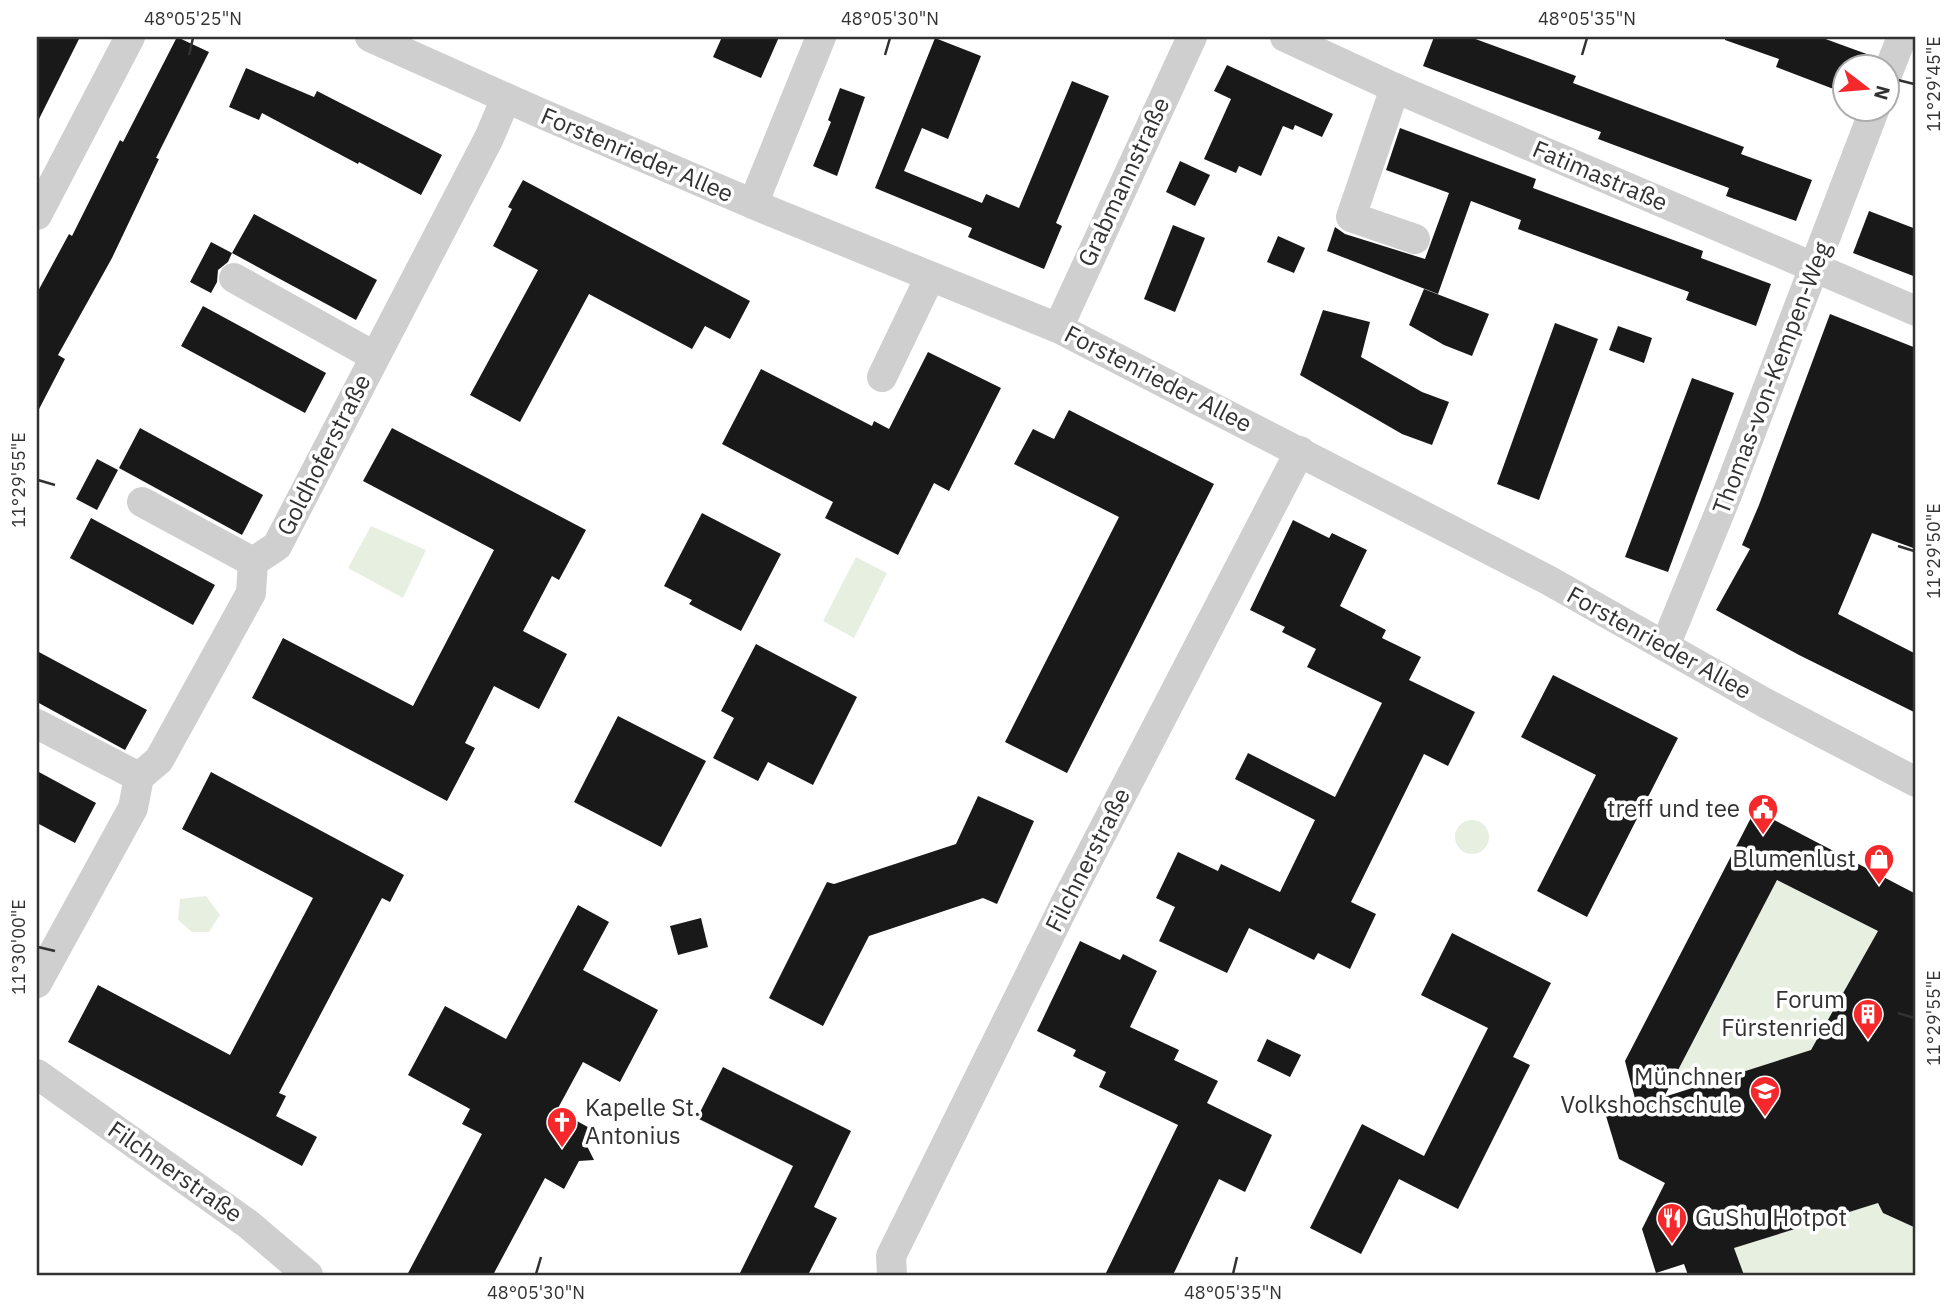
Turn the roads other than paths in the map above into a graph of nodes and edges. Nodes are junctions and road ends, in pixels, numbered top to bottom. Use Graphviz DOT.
graph roads {
  1 [pos="130,37"];
  2 [pos="370,37"];
  3 [pos="821,37"];
  4 [pos="1192,37"];
  5 [pos="1285,37"];
  6 [pos="1909,37"];
  7 [pos="1916,39"];
  8 [pos="1395,88"];
  9 [pos="506,98"];
  10 [pos="1870,122"];
  11 [pos="753,204"];
  12 [pos="37,215"];
  13 [pos="1415,239"];
  14 [pos="1814,268"];
  15 [pos="930,277"];
  16 [pos="234,278"];
  17 [pos="1916,312"];
  18 [pos="1058,328"];
  19 [pos="374,356"];
  20 [pos="882,377"];
  21 [pos="1300,451"];
  22 [pos="142,502"];
  23 [pos="253,562"];
  24 [pos="1665,646"];
  25 [pos="37,724"];
  26 [pos="139,777"];
  27 [pos="1916,782"];
  28 [pos="37,983"];
  29 [pos="37,1074"];
  30 [pos="308,1275"];
  31 [pos="892,1275"];
  1 -- 12 [label="street"];
  2 -- 9 [label="street, Forstenrieder Allee"];
  3 -- 11 [label="street"];
  4 -- 18 [label="street, Grabmannstraße"];
  5 -- 8 [label="street, Fatimastraße"];
  6 -- 7 [label="street"];
  8 -- 13 [label="street"];
  8 -- 14 [label="street, Fatimastraße"];
  9 -- 11 [label="street, Forstenrieder Allee"];
  9 -- 19 [label="street, Goldhoferstraße"];
  10 -- 14 [label="street, Thomas-von-Kempen-Weg"];
  11 -- 15 [label="street, Forstenrieder Allee"];
  14 -- 17 [label="street, Fatimastraße"];
  14 -- 24 [label="street, Thomas-von-Kempen-Weg"];
  15 -- 18 [label="street, Forstenrieder Allee"];
  15 -- 20 [label="street"];
  16 -- 19 [label="street"];
  18 -- 21 [label="street, Forstenrieder Allee"];
  19 -- 23 [label="street, Goldhoferstraße"];
  21 -- 24 [label="street, Forstenrieder Allee"];
  21 -- 31 [label="street, Filchnerstraße"];
  22 -- 23 [label="street"];
  23 -- 26 [label="street"];
  24 -- 27 [label="street, Forstenrieder Allee"];
  25 -- 26 [label="street"];
  26 -- 28 [label="street"];
  29 -- 30 [label="street, Filchnerstraße"];
}
